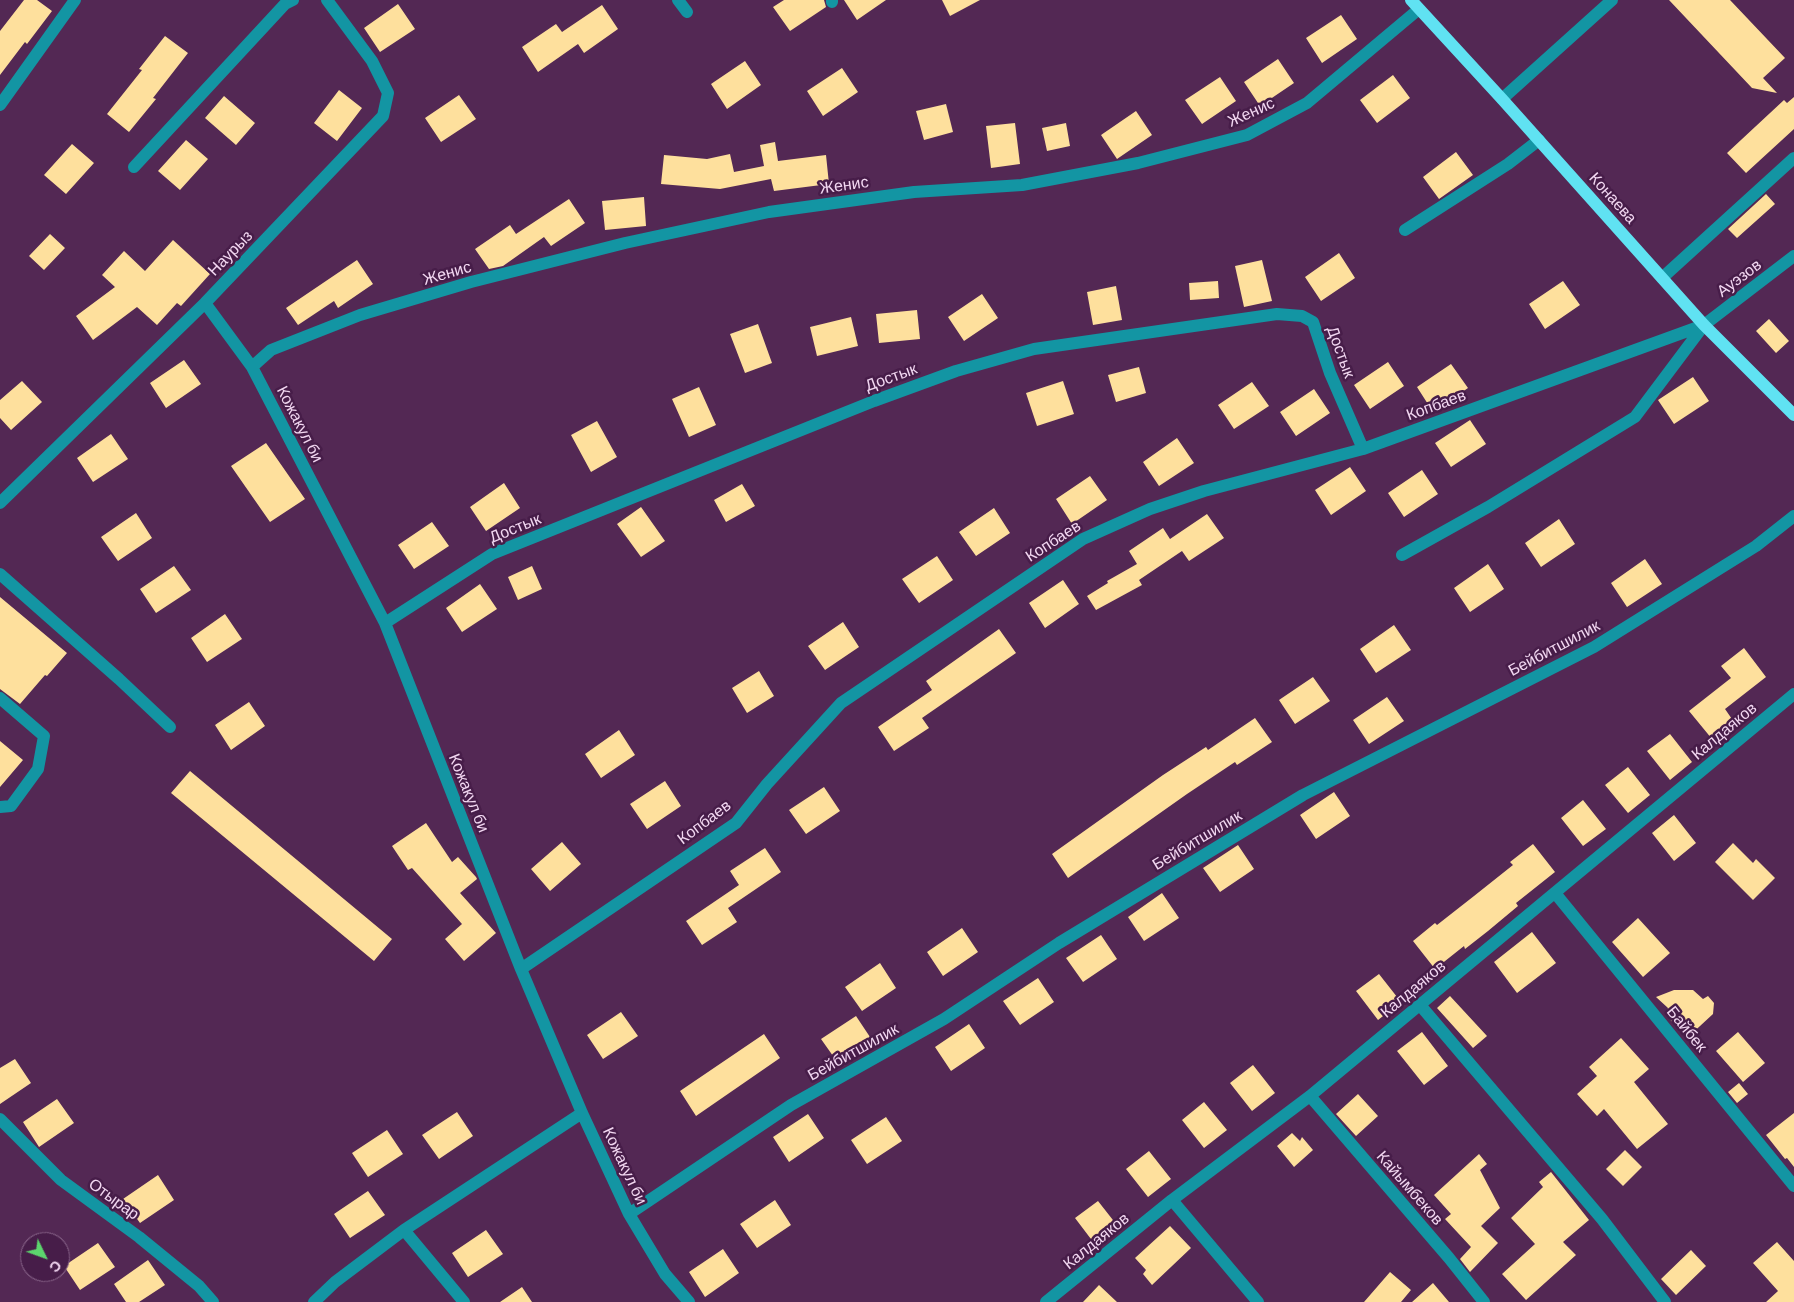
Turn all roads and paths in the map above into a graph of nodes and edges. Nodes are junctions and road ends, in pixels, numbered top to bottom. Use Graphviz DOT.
graph roads {
  1 [pos="75,0"];
  2 [pos="293,0"];
  3 [pos="327,0"];
  4 [pos="678,0"];
  5 [pos="1612,0"];
  6 [pos="1415,5"];
  7 [pos="687,12"];
  8 [pos="1502,99"];
  9 [pos="0,105"];
  10 [pos="1539,140"];
  11 [pos="1794,158"];
  12 [pos="134,167"];
  13 [pos="1405,230"];
  14 [pos="1794,256"];
  15 [pos="1662,278"];
  16 [pos="205,303"];
  17 [pos="1704,325"];
  18 [pos="252,366"];
  19 [pos="1794,416"];
  20 [pos="1363,448"];
  21 [pos="0,503"];
  22 [pos="1794,516"];
  23 [pos="1402,556"];
  24 [pos="0,574"];
  25 [pos="384,623"];
  26 [pos="1794,694"];
  27 [pos="0,698"];
  28 [pos="170,727"];
  29 [pos="0,807"];
  30 [pos="1555,893"];
  31 [pos="521,969"];
  32 [pos="1420,1005"];
  33 [pos="1310,1096"];
  34 [pos="582,1113"];
  35 [pos="0,1119"];
  36 [pos="1794,1186"];
  37 [pos="1172,1200"];
  38 [pos="630,1214"];
  39 [pos="404,1230"];
  40 [pos="213,1302"];
  41 [pos="314,1302"];
  42 [pos="464,1302"];
  43 [pos="689,1302"];
  44 [pos="1047,1302"];
  45 [pos="1258,1302"];
  46 [pos="1484,1302"];
  47 [pos="1665,1302"];
  1 -- 9 [label="street"];
  2 -- 12 [label="street"];
  3 -- 16 [label="street, Наурыз"];
  4 -- 7 [label="street"];
  5 -- 8 [label="street"];
  6 -- 8 [label="main road, Конаева"];
  6 -- 18 [label="street, Женис"];
  8 -- 10 [label="main road, Конаева"];
  10 -- 13 [label="street"];
  10 -- 15 [label="main road, Конаева"];
  11 -- 15 [label="street"];
  14 -- 17 [label="street, Ауэзов"];
  15 -- 17 [label="main road, Конаева"];
  16 -- 18 [label="street, Кожакул би"];
  16 -- 21 [label="street, Наурыз"];
  17 -- 19 [label="main road, Конаева"];
  17 -- 20 [label="street, Копбаев"];
  17 -- 23 [label="street"];
  18 -- 25 [label="street, Кожакул би"];
  20 -- 25 [label="street, Достык"];
  20 -- 31 [label="street, Копбаев"];
  22 -- 38 [label="street, Бейбитшилик"];
  24 -- 28 [label="street"];
  25 -- 31 [label="street, Кожакул би"];
  26 -- 30 [label="street, Калдаяков"];
  27 -- 29 [label="street"];
  30 -- 32 [label="street, Калдаяков"];
  30 -- 36 [label="street, Байбек"];
  31 -- 34 [label="street, Кожакул би"];
  32 -- 33 [label="street, Калдаяков"];
  32 -- 47 [label="street"];
  33 -- 37 [label="street, Калдаяков"];
  33 -- 46 [label="street, Кайымбеков"];
  34 -- 38 [label="street, Кожакул би"];
  34 -- 39 [label="street"];
  35 -- 40 [label="street, Отырар"];
  37 -- 44 [label="street, Калдаяков"];
  37 -- 45 [label="street"];
  38 -- 43 [label="street, Кожакул би"];
  39 -- 41 [label="street"];
  39 -- 42 [label="street"];
}
